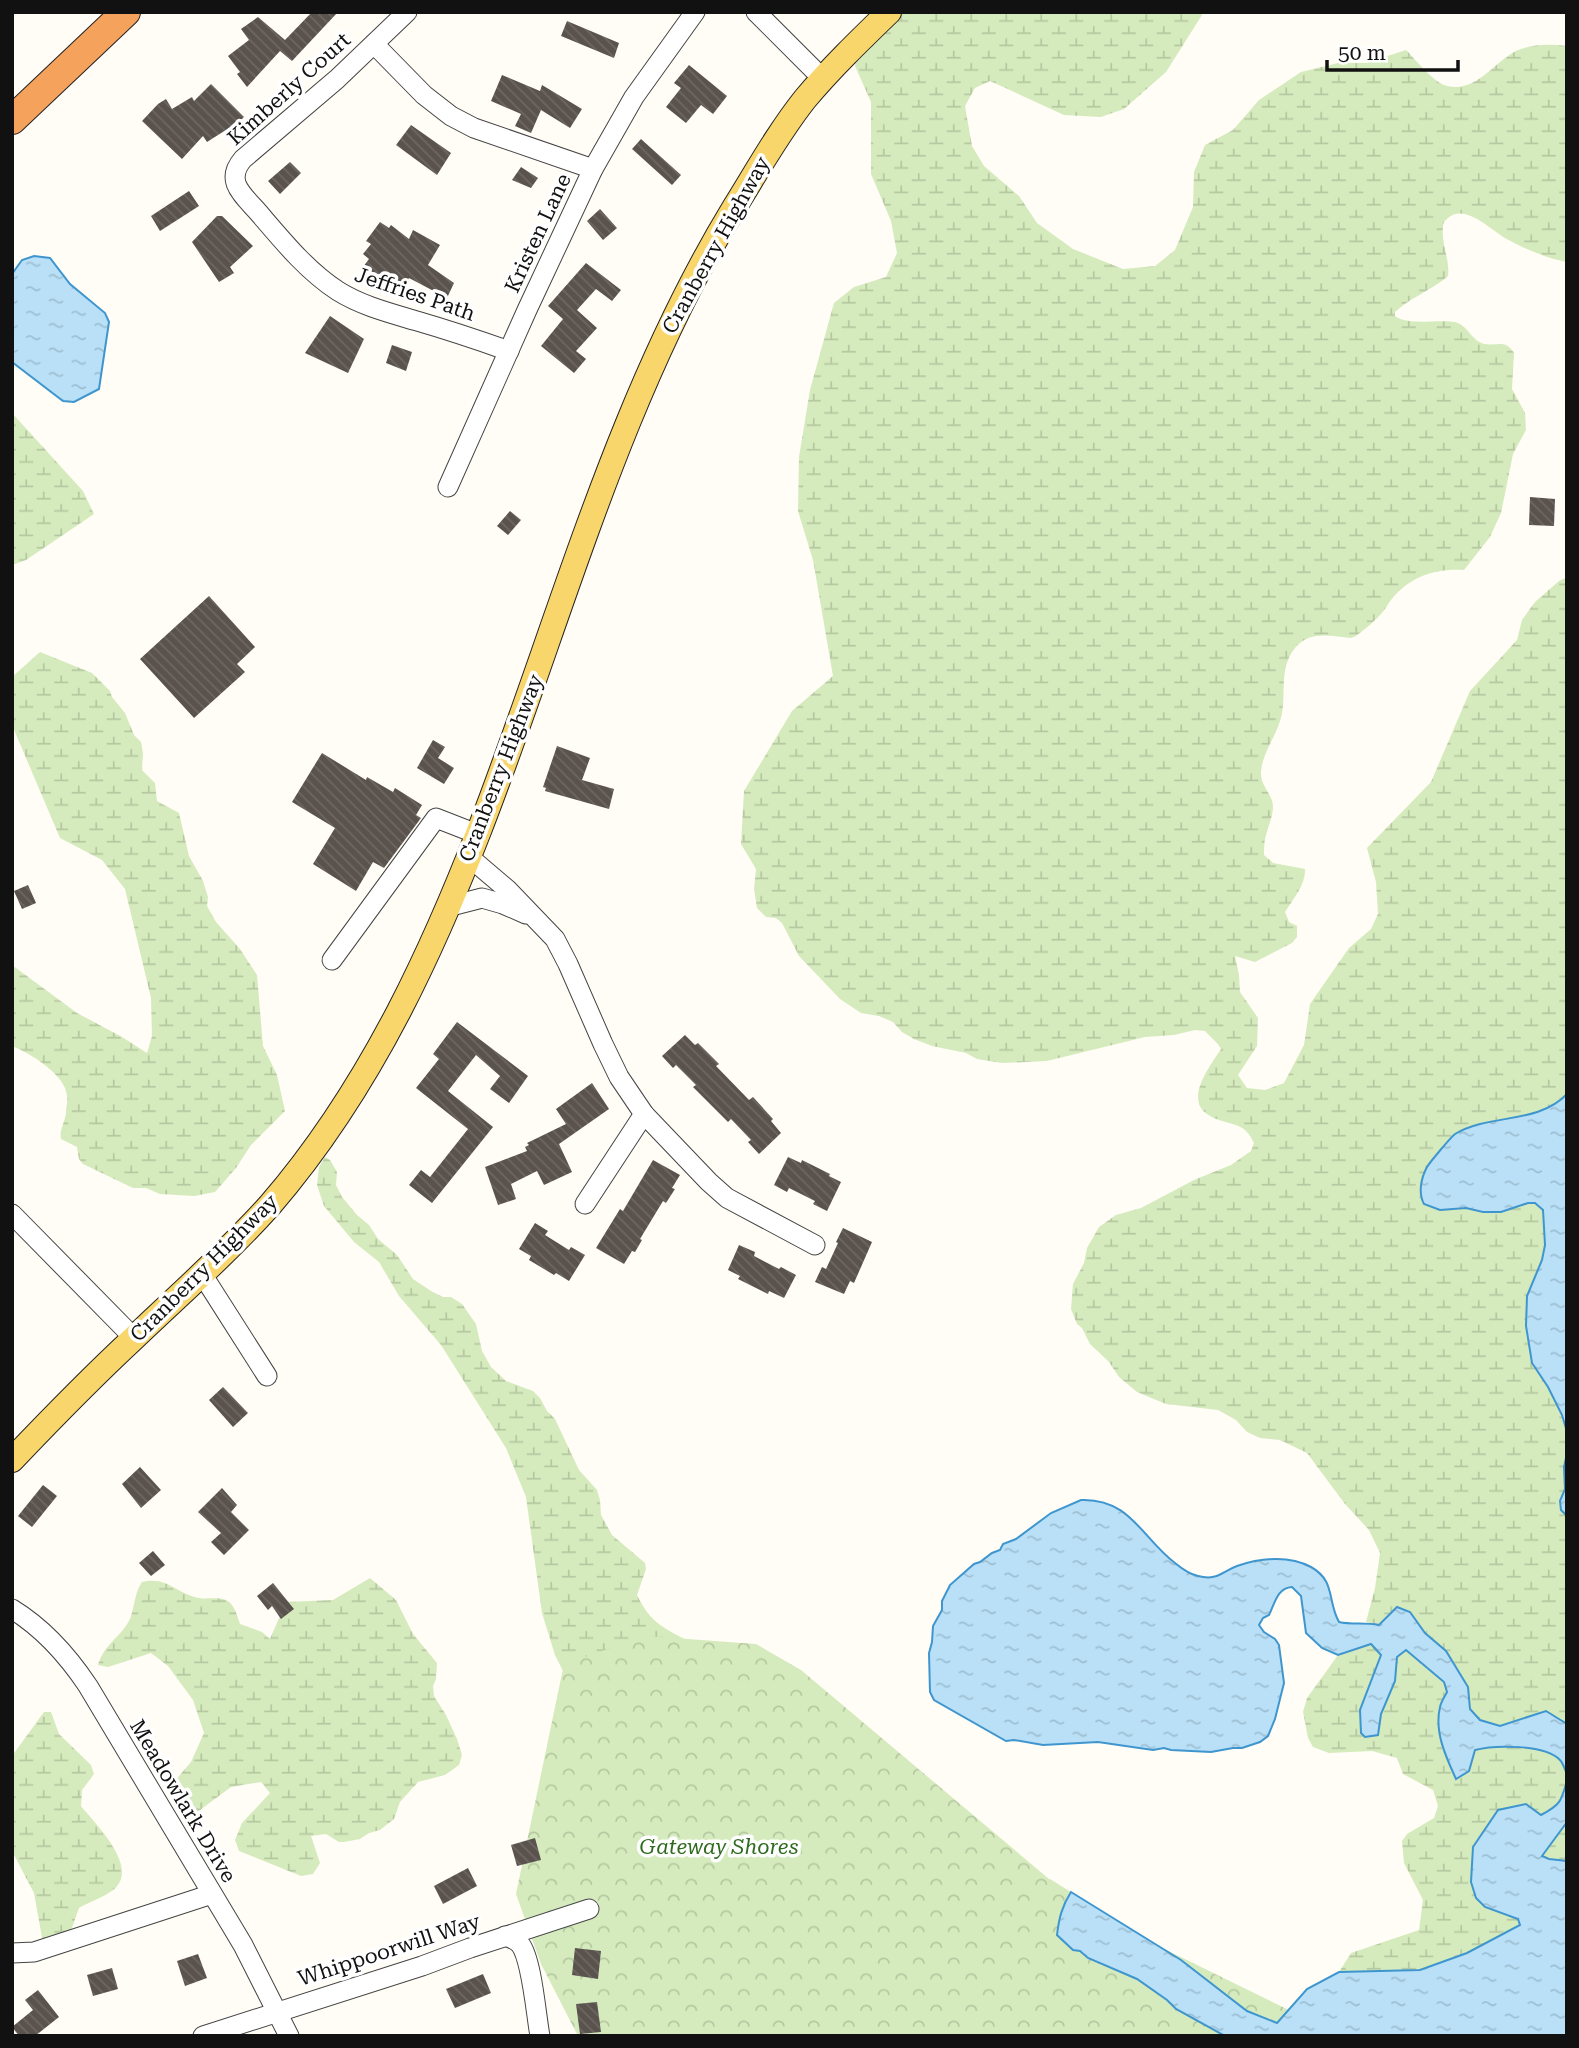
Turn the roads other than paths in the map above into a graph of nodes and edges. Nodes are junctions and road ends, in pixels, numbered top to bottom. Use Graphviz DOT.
graph roads {
  1 [pos="126,12"];
  2 [pos="407,12"];
  3 [pos="695,12"];
  4 [pos="756,12"];
  5 [pos="889,12"];
  6 [pos="374,44"];
  7 [pos="823,79"];
  8 [pos="12,120"];
  9 [pos="593,169"];
  10 [pos="235,173"];
  11 [pos="509,351"];
  12 [pos="448,487"];
  13 [pos="473,845"];
  14 [pos="447,906"];
  15 [pos="533,917"];
  16 [pos="332,960"];
  17 [pos="644,1114"];
  18 [pos="585,1204"];
  19 [pos="12,1214"];
  20 [pos="815,1245"];
  21 [pos="202,1274"];
  22 [pos="134,1338"];
  23 [pos="267,1376"];
  24 [pos="12,1460"];
  25 [pos="12,1609"];
  26 [pos="212,1894"];
  27 [pos="589,1909"];
  28 [pos="505,1936"];
  29 [pos="12,1953"];
  30 [pos="277,2011"];
  31 [pos="203,2036"];
  32 [pos="289,2036"];
  33 [pos="540,2036"];
  1 -- 8 [label="highway"];
  2 -- 6 [label="street, Kimberly Court"];
  3 -- 9 [label="street, Kristen Lane"];
  4 -- 7 [label="street"];
  5 -- 7 [label="main road, Cranberry Highway"];
  6 -- 9 [label="street"];
  6 -- 10 [label="street, Kimberly Court"];
  7 -- 13 [label="main road, Cranberry Highway"];
  9 -- 11 [label="street, Kristen Lane"];
  10 -- 11 [label="street, Jeffries Path"];
  11 -- 12 [label="street, Kristen Lane"];
  13 -- 14 [label="main road, Cranberry Highway"];
  13 -- 15 [label="street"];
  13 -- 16 [label="street"];
  14 -- 15 [label="street"];
  14 -- 21 [label="main road, Cranberry Highway"];
  15 -- 17 [label="street"];
  17 -- 18 [label="street"];
  17 -- 20 [label="street"];
  19 -- 22 [label="street"];
  21 -- 22 [label="main road, Cranberry Highway"];
  21 -- 23 [label="street"];
  22 -- 24 [label="main road, Cranberry Highway"];
  25 -- 26 [label="street, Meadowlark Drive"];
  26 -- 29 [label="street"];
  26 -- 30 [label="street, Meadowlark Drive"];
  27 -- 28 [label="street, Whippoorwill Way"];
  28 -- 30 [label="street, Whippoorwill Way"];
  28 -- 33 [label="street"];
  30 -- 31 [label="street, Whippoorwill Way"];
  30 -- 32 [label="street, Meadowlark Drive"];
}
